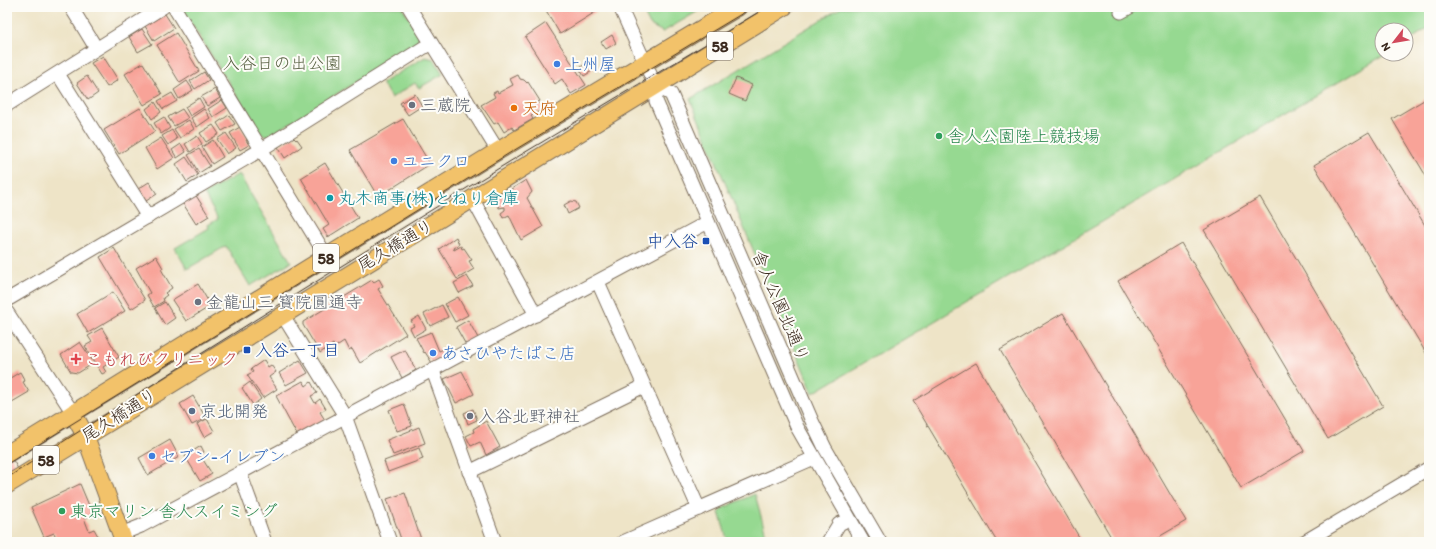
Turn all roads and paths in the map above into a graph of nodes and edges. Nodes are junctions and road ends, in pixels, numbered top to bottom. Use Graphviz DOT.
graph roads {
  1 [pos="71,7"];
  2 [pos="163,7"];
  3 [pos="174,7"];
  4 [pos="409,7"];
  5 [pos="620,7"];
  6 [pos="738,7"];
  7 [pos="784,7"];
  8 [pos="431,43"];
  9 [pos="96,48"];
  10 [pos="646,63"];
  11 [pos="58,74"];
  12 [pos="655,85"];
  13 [pos="7,105"];
  14 [pos="262,149"];
  15 [pos="498,151"];
  16 [pos="472,198"];
  17 [pos="148,217"];
  18 [pos="708,222"];
  19 [pos="327,257"];
  20 [pos="598,282"];
  21 [pos="7,300"];
  22 [pos="7,312"];
  23 [pos="282,314"];
  24 [pos="536,315"];
  25 [pos="433,371"];
  26 [pos="644,386"];
  27 [pos="73,413"];
  28 [pos="345,416"];
  29 [pos="86,435"];
  30 [pos="7,454"];
  31 [pos="814,458"];
  32 [pos="1429,468"];
  33 [pos="469,472"];
  34 [pos="240,473"];
  35 [pos="7,485"];
  36 [pos="699,508"];
  37 [pos="849,518"];
  38 [pos="123,538"];
  39 [pos="265,542"];
  40 [pos="390,542"];
  41 [pos="494,542"];
  42 [pos="623,542"];
  43 [pos="828,542"];
  44 [pos="863,542"];
  45 [pos="880,542"];
  46 [pos="1304,542"];
  1 -- 9 [label="street"];
  2 -- 9 [label="street"];
  3 -- 14 [label="street"];
  4 -- 8 [label="street"];
  5 -- 10 [label="street, 舎人公園北通り"];
  6 -- 10 [label="main road, 尾久橋通り / 58"];
  7 -- 12 [label="main road, 尾久橋通り / 58"];
  8 -- 14 [label="street"];
  8 -- 15 [label="street"];
  9 -- 11 [label="street"];
  10 -- 12 [label="street, 舎人公園北通り"];
  10 -- 15 [label="main road, 尾久橋通り / 58"];
  11 -- 13 [label="street"];
  11 -- 17 [label="street"];
  12 -- 16 [label="main road, 尾久橋通り / 58"];
  12 -- 18 [label="street, 舎人公園北通り"];
  12 -- 45 [label="street, 舎人公園北通り"];
  14 -- 17 [label="street"];
  14 -- 19 [label="street"];
  15 -- 19 [label="main road, 尾久橋通り / 58"];
  16 -- 23 [label="main road, 尾久橋通り / 58"];
  16 -- 24 [label="street"];
  17 -- 21 [label="street"];
  18 -- 20 [label="street"];
  18 -- 31 [label="street, 舎人公園北通り"];
  19 -- 27 [label="main road, 尾久橋通り / 58"];
  20 -- 24 [label="street"];
  20 -- 26 [label="street"];
  22 -- 27 [label="street"];
  23 -- 28 [label="street"];
  23 -- 29 [label="main road, 尾久橋通り / 58"];
  24 -- 25 [label="street"];
  25 -- 28 [label="street"];
  25 -- 33 [label="street"];
  26 -- 33 [label="street"];
  26 -- 36 [label="street"];
  27 -- 29 [label="main road"];
  27 -- 30 [label="main road, 尾久橋通り / 58"];
  28 -- 34 [label="street"];
  28 -- 40 [label="street"];
  29 -- 35 [label="main road, 尾久橋通り / 58"];
  29 -- 38 [label="main road"];
  31 -- 36 [label="street"];
  31 -- 37 [label="street, 舎人公園北通り"];
  32 -- 46 [label="street"];
  33 -- 41 [label="street"];
  34 -- 38 [label="street"];
  34 -- 39 [label="street"];
  36 -- 42 [label="street"];
  37 -- 43 [label="street"];
  37 -- 44 [label="street, 舎人公園北通り"];
}
